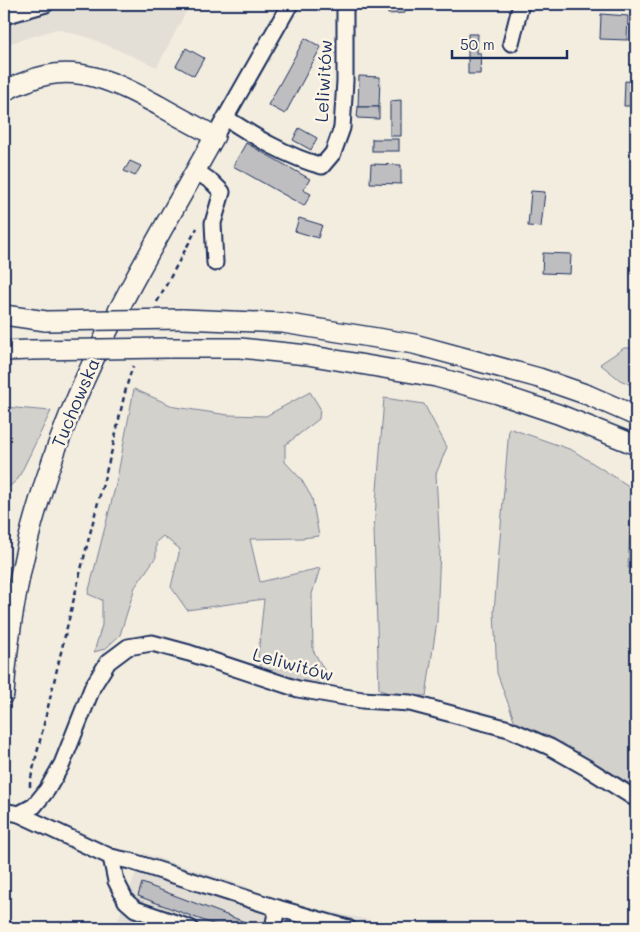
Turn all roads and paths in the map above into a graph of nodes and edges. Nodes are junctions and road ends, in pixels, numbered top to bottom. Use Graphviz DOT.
graph roads {
  1 [pos="46,4"];
  2 [pos="290,4"];
  3 [pos="345,4"];
  4 [pos="522,4"];
  5 [pos="4,16"];
  6 [pos="511,43"];
  7 [pos="4,92"];
  8 [pos="226,118"];
  9 [pos="215,136"];
  10 [pos="196,170"];
  11 [pos="202,220"];
  12 [pos="214,263"];
  13 [pos="156,304"];
  14 [pos="4,315"];
  15 [pos="46,321"];
  16 [pos="4,322"];
  17 [pos="4,351"];
  18 [pos="134,364"];
  19 [pos="636,416"];
  20 [pos="636,445"];
  21 [pos="5,664"];
  22 [pos="4,694"];
  23 [pos="636,799"];
  24 [pos="34,806"];
  25 [pos="4,811"];
  26 [pos="19,814"];
  27 [pos="111,857"];
  28 [pos="277,908"];
  29 [pos="303,922"];
  30 [pos="190,928"];
  31 [pos="273,928"];
  32 [pos="348,928"];
  1 -- 5 [label="street"];
  2 -- 8 [label="street, Tuchowska"];
  3 -- 8 [label="street, Leliwitów"];
  4 -- 6 [label="street"];
  7 -- 9 [label="main road"];
  8 -- 9 [label="street, Tuchowska"];
  9 -- 10 [label="main road, Tuchowska"];
  10 -- 12 [label="street"];
  10 -- 21 [label="main road, Tuchowska"];
  11 -- 13 [label="path"];
  14 -- 15 [label="main road"];
  15 -- 16 [label="main road"];
  15 -- 19 [label="main road, bridge"];
  17 -- 20 [label="main road, bridge"];
  18 -- 24 [label="path"];
  21 -- 22 [label="main road, Tuchowska"];
  23 -- 24 [label="street, Leliwitów"];
  24 -- 26 [label="street, Leliwitów"];
  25 -- 26 [label="street"];
  26 -- 27 [label="street"];
  27 -- 28 [label="street"];
  27 -- 30 [label="street"];
  28 -- 29 [label="street"];
  28 -- 31 [label="street"];
  29 -- 32 [label="street"];
}
